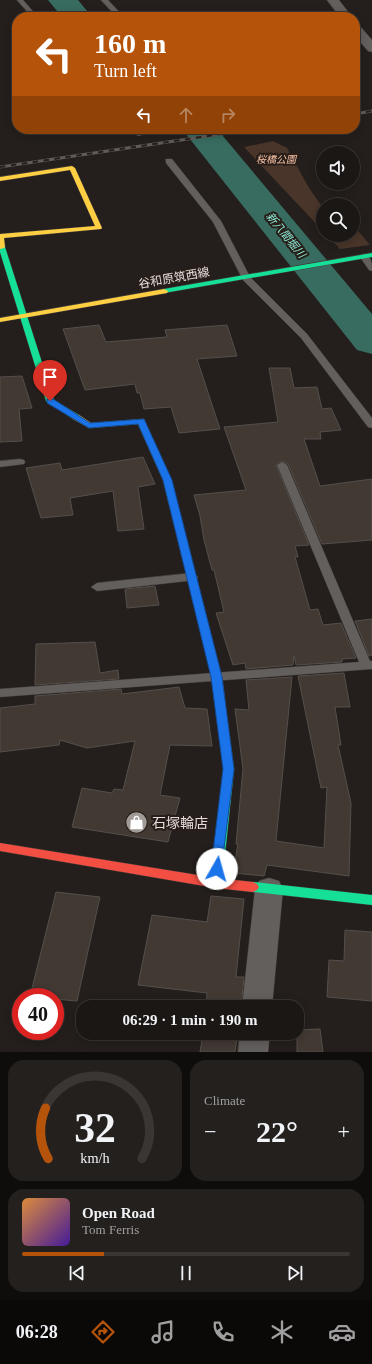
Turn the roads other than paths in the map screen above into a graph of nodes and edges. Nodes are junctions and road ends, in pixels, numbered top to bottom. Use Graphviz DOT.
graph roads {
  1 [pos="20,0"];
  2 [pos="104,0"];
  3 [pos="333,0"];
  4 [pos="31,12"];
  5 [pos="116,12"];
  6 [pos="342,12"];
  7 [pos="360,28"];
  8 [pos="372,48"];
  9 [pos="360,49"];
  10 [pos="169,161"];
  11 [pos="0,178"];
  12 [pos="2,254"];
  13 [pos="368,256"];
  14 [pos="372,268"];
  15 [pos="251,277"];
  16 [pos="22,316"];
  17 [pos="0,320"];
  18 [pos="372,425"];
  19 [pos="20,462"];
  20 [pos="0,464"];
  21 [pos="282,465"];
  22 [pos="192,577"];
  23 [pos="97,587"];
  24 [pos="369,665"];
  25 [pos="217,677"];
  26 [pos="0,693"];
  27 [pos="0,847"];
  28 [pos="216,883"];
  29 [pos="269,890"];
  30 [pos="372,900"];
  31 [pos="258,1000"];
  32 [pos="254,1040"];
  33 [pos="253,1052"];
  1 -- 4 [label="lane"];
  2 -- 5 [label="lane"];
  3 -- 6 [label="street"];
  7 -- 8 [label="street"];
  8 -- 9 [label="street"];
  10 -- 15 [label="lane"];
  11 -- 12 [label="street"];
  12 -- 16 [label="street"];
  13 -- 14 [label="lane"];
  13 -- 15 [label="street, 谷和原筑西線"];
  15 -- 16 [label="street, 谷和原筑西線"];
  15 -- 18 [label="lane"];
  16 -- 17 [label="street, 谷和原筑西線"];
  16 -- 22 [label="street"];
  19 -- 20 [label="lane"];
  21 -- 24 [label="lane"];
  22 -- 23 [label="lane"];
  22 -- 25 [label="street"];
  24 -- 25 [label="lane"];
  25 -- 26 [label="lane"];
  25 -- 28 [label="street"];
  27 -- 28 [label="street"];
  28 -- 29 [label="street"];
  29 -- 30 [label="street"];
  29 -- 31 [label="street"];
  32 -- 33 [label="street"];
}
